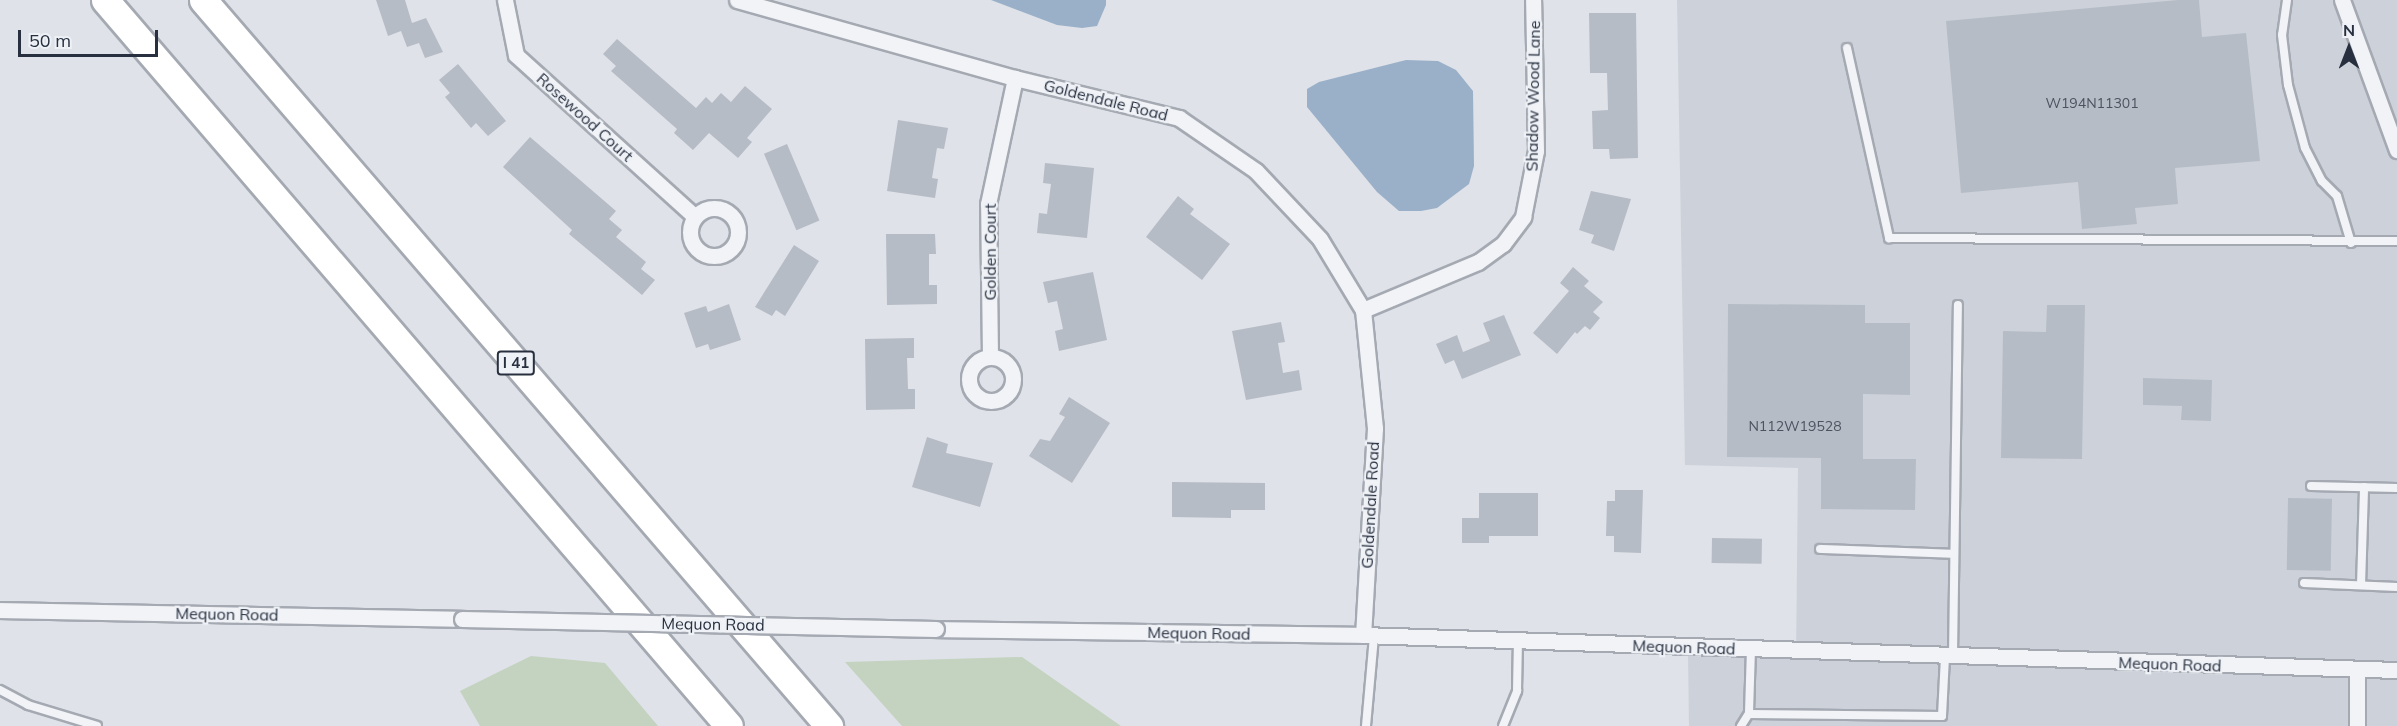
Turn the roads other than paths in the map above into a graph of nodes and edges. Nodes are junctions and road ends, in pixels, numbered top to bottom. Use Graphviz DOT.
graph roads {
  1 [pos="105,0"];
  2 [pos="203,0"];
  3 [pos="505,0"];
  4 [pos="737,0"];
  5 [pos="1533,0"];
  6 [pos="2287,0"];
  7 [pos="2342,0"];
  8 [pos="1847,48"];
  9 [pos="1015,78"];
  10 [pos="2397,150"];
  11 [pos="695,217"];
  12 [pos="2397,242"];
  13 [pos="2351,243"];
  14 [pos="1958,305"];
  15 [pos="1363,310"];
  16 [pos="990,357"];
  17 [pos="2311,486"];
  18 [pos="2364,487"];
  19 [pos="2397,488"];
  20 [pos="1820,549"];
  21 [pos="1954,554"];
  22 [pos="2304,583"];
  23 [pos="2361,585"];
  24 [pos="2397,587"];
  25 [pos="0,610"];
  26 [pos="1369,636"];
  27 [pos="1518,641"];
  28 [pos="1751,649"];
  29 [pos="1949,656"];
  30 [pos="2357,670"];
  31 [pos="2397,670"];
  32 [pos="0,690"];
  33 [pos="1749,713"];
  34 [pos="97,726"];
  35 [pos="729,726"];
  36 [pos="829,726"];
  37 [pos="1366,726"];
  38 [pos="1503,726"];
  39 [pos="1741,726"];
  40 [pos="2357,726"];
  1 -- 35 [label="highway"];
  2 -- 36 [label="highway, I 41"];
  3 -- 11 [label="street, Rosewood Court"];
  4 -- 9 [label="street, Goldendale Road"];
  5 -- 15 [label="street, Shadow Wood Lane"];
  6 -- 13 [label="lane"];
  7 -- 10 [label="street"];
  8 -- 13 [label="lane"];
  9 -- 15 [label="street, Goldendale Road"];
  9 -- 16 [label="street, Golden Court"];
  12 -- 13 [label="lane"];
  14 -- 21 [label="lane"];
  15 -- 26 [label="street, Goldendale Road"];
  17 -- 18 [label="lane"];
  18 -- 19 [label="lane"];
  18 -- 23 [label="lane"];
  20 -- 21 [label="lane"];
  21 -- 29 [label="lane"];
  22 -- 23 [label="lane"];
  23 -- 24 [label="lane"];
  25 -- 26 [label="street, Mequon Road, bridge"];
  26 -- 27 [label="street, Mequon Road"];
  26 -- 37 [label="lane"];
  27 -- 28 [label="street, Mequon Road"];
  27 -- 38 [label="lane"];
  28 -- 29 [label="street, Mequon Road"];
  28 -- 33 [label="lane"];
  29 -- 30 [label="street, Mequon Road"];
  29 -- 33 [label="lane"];
  30 -- 31 [label="street, Mequon Road"];
  30 -- 40 [label="street"];
  32 -- 34 [label="lane"];
  33 -- 39 [label="lane"];
}
